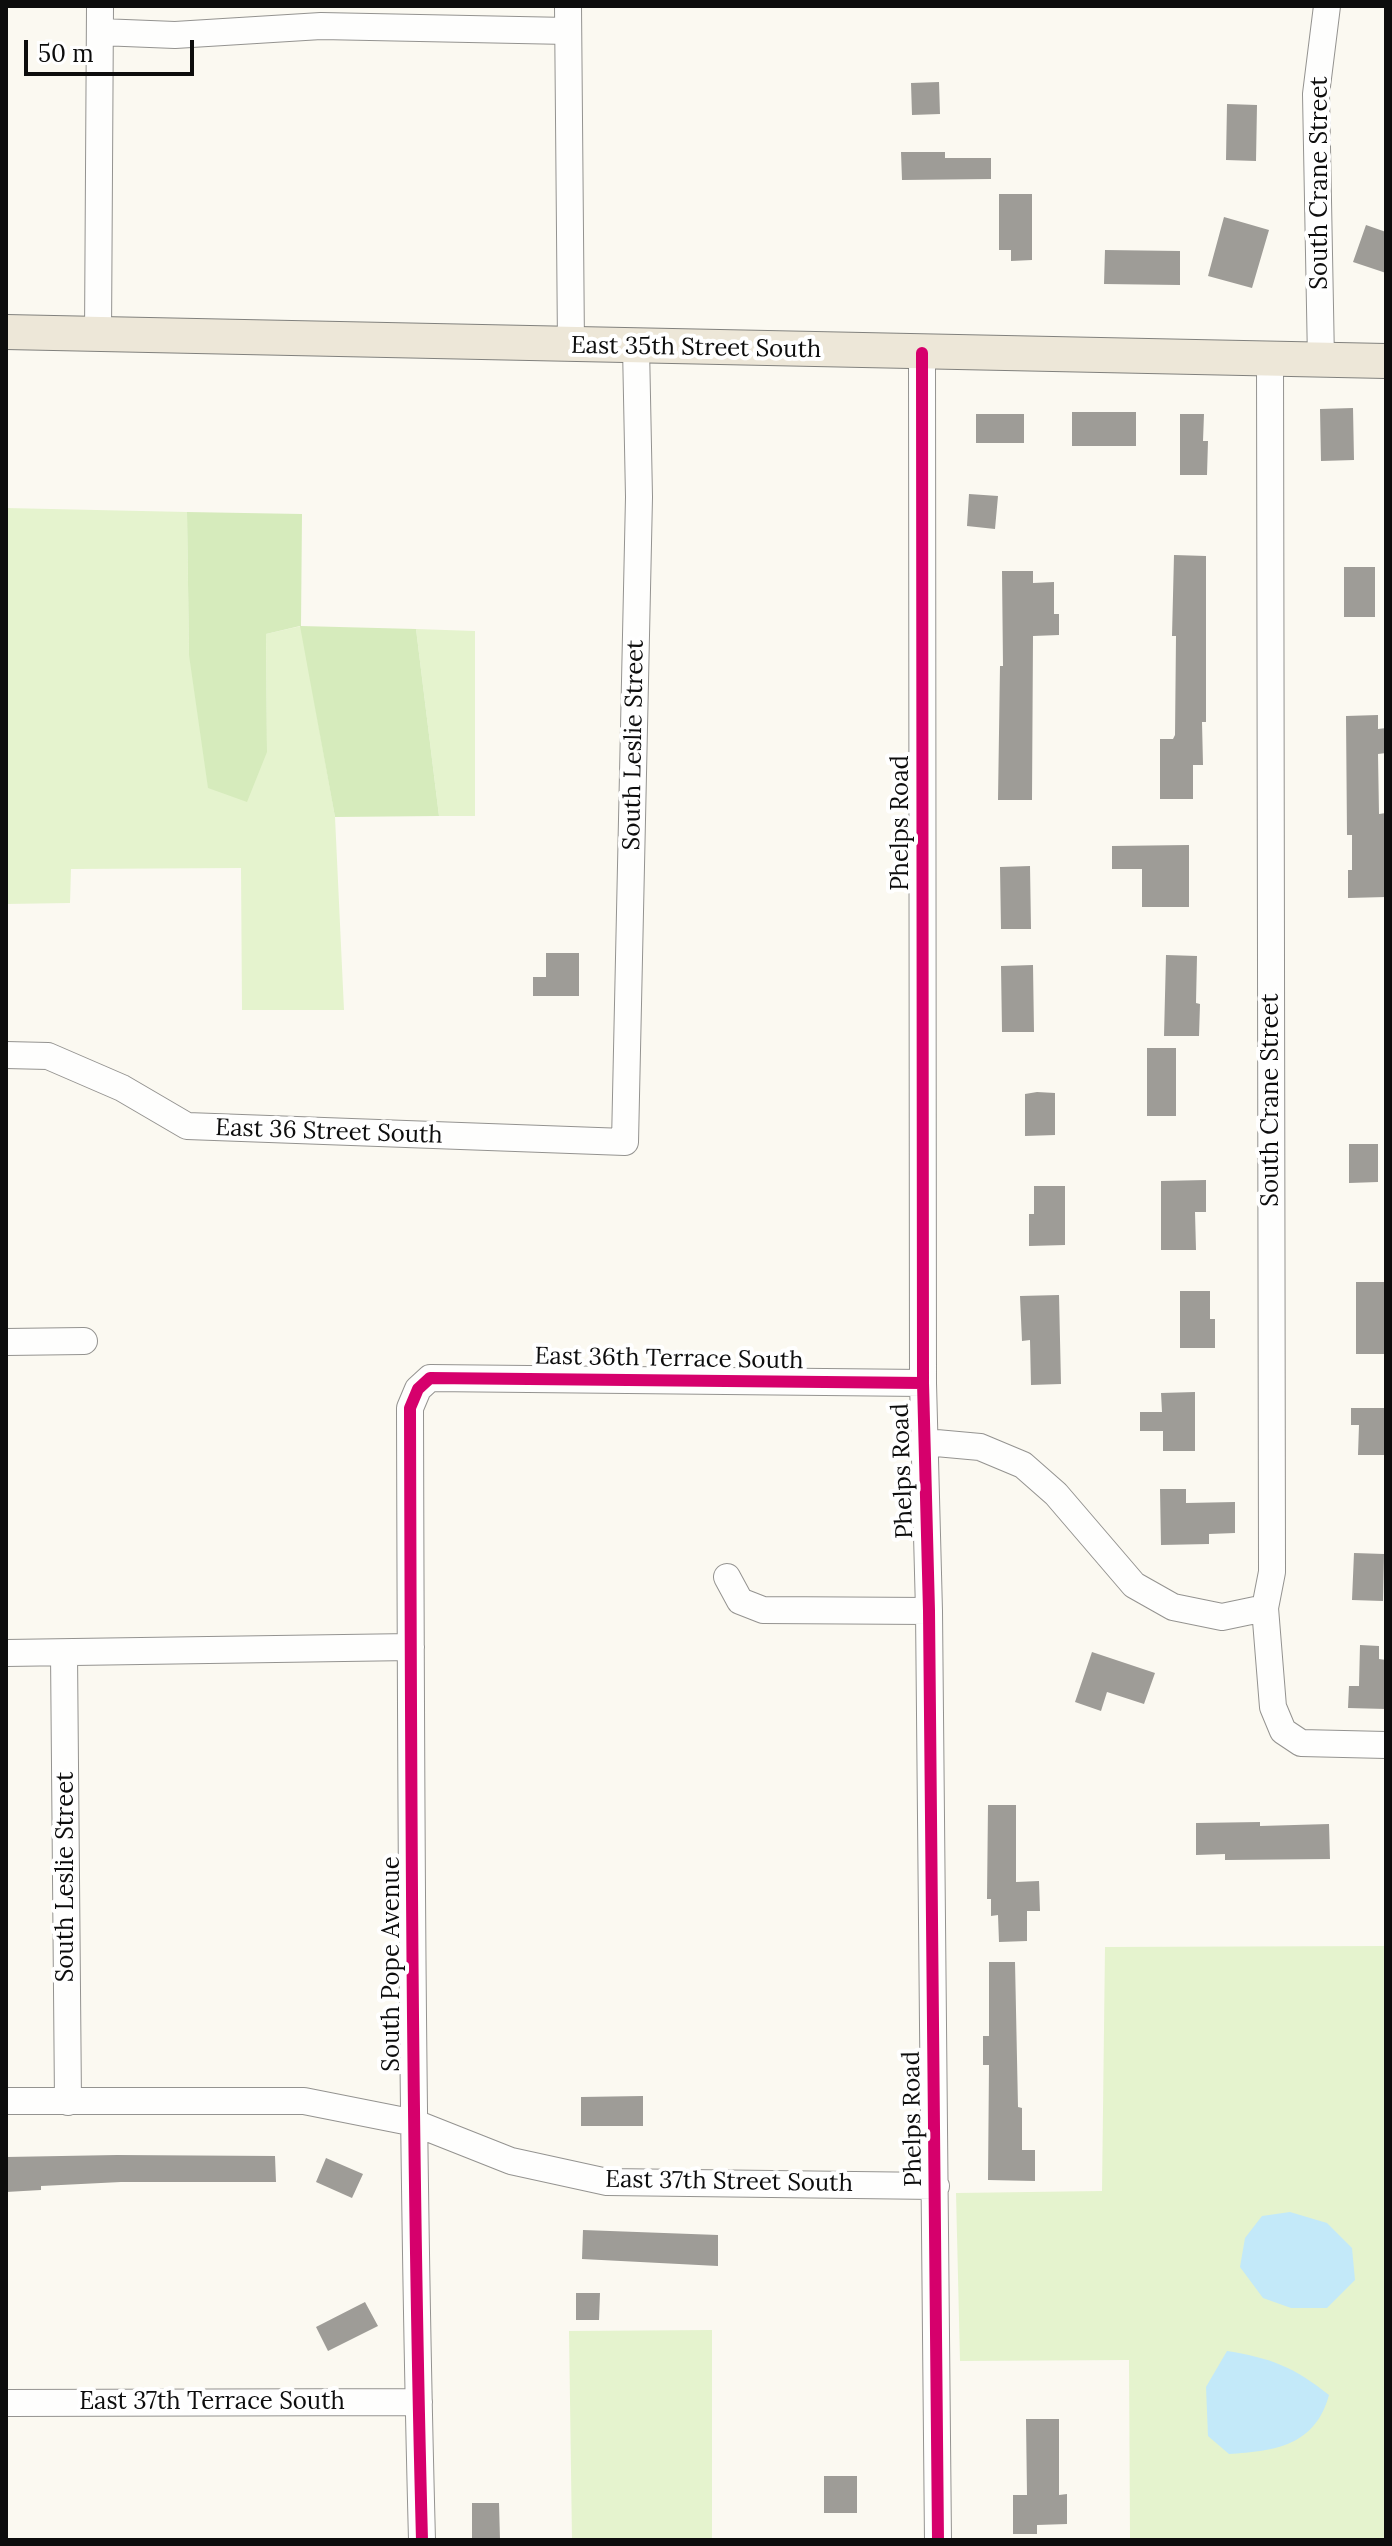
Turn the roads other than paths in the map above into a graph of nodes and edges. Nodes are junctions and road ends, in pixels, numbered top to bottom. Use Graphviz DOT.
graph roads {
  1 [pos="1327,6"];
  2 [pos="100,19"];
  3 [pos="568,19"];
  4 [pos="6,332"];
  5 [pos="98,335"];
  6 [pos="571,346"];
  7 [pos="636,347"];
  8 [pos="922,353"];
  9 [pos="1270,359"];
  10 [pos="1321,360"];
  11 [pos="1386,361"];
  12 [pos="6,1055"];
  13 [pos="625,1142"];
  14 [pos="84,1341"];
  15 [pos="6,1342"];
  16 [pos="923,1383"];
  17 [pos="418,1389"];
  18 [pos="925,1442"];
  19 [pos="727,1577"];
  20 [pos="1265,1608"];
  21 [pos="929,1611"];
  22 [pos="411,1647"];
  23 [pos="6,1653"];
  24 [pos="64,1653"];
  25 [pos="1386,1745"];
  26 [pos="6,2101"];
  27 [pos="68,2102"];
  28 [pos="415,2123"];
  29 [pos="936,2186"];
  30 [pos="419,2402"];
  31 [pos="6,2403"];
  32 [pos="422,2540"];
  33 [pos="938,2540"];
  1 -- 10 [label="street, South Crane Street"];
  2 -- 3 [label="street"];
  2 -- 5 [label="street"];
  3 -- 6 [label="street"];
  4 -- 5 [label="main road, East 35th Street South"];
  5 -- 6 [label="main road, East 35th Street South"];
  6 -- 7 [label="main road, East 35th Street South"];
  7 -- 8 [label="main road, East 35th Street South"];
  7 -- 13 [label="street, South Leslie Street"];
  8 -- 9 [label="main road, East 35th Street South"];
  8 -- 16 [label="street, Phelps Road"];
  9 -- 10 [label="main road, East 35th Street South"];
  9 -- 20 [label="street, South Crane Street"];
  10 -- 11 [label="main road, East 35th Street South"];
  12 -- 13 [label="street, East 36 Street South"];
  14 -- 15 [label="street"];
  16 -- 17 [label="street, East 36th Terrace South"];
  16 -- 18 [label="street, Phelps Road"];
  17 -- 22 [label="street, South Pope Avenue"];
  18 -- 20 [label="street"];
  18 -- 21 [label="street, Phelps Road"];
  19 -- 21 [label="street"];
  20 -- 25 [label="street, South Crane Street"];
  21 -- 29 [label="street, Phelps Road"];
  22 -- 24 [label="street"];
  22 -- 28 [label="street, South Pope Avenue"];
  23 -- 24 [label="street"];
  24 -- 27 [label="street, South Leslie Street"];
  26 -- 27 [label="street, East 37th Street South"];
  27 -- 28 [label="street, East 37th Street South"];
  28 -- 29 [label="street, East 37th Street South"];
  28 -- 30 [label="street, South Pope Avenue"];
  29 -- 33 [label="street, Phelps Road"];
  30 -- 31 [label="street, East 37th Terrace South"];
  30 -- 32 [label="street, South Pope Avenue"];
}
